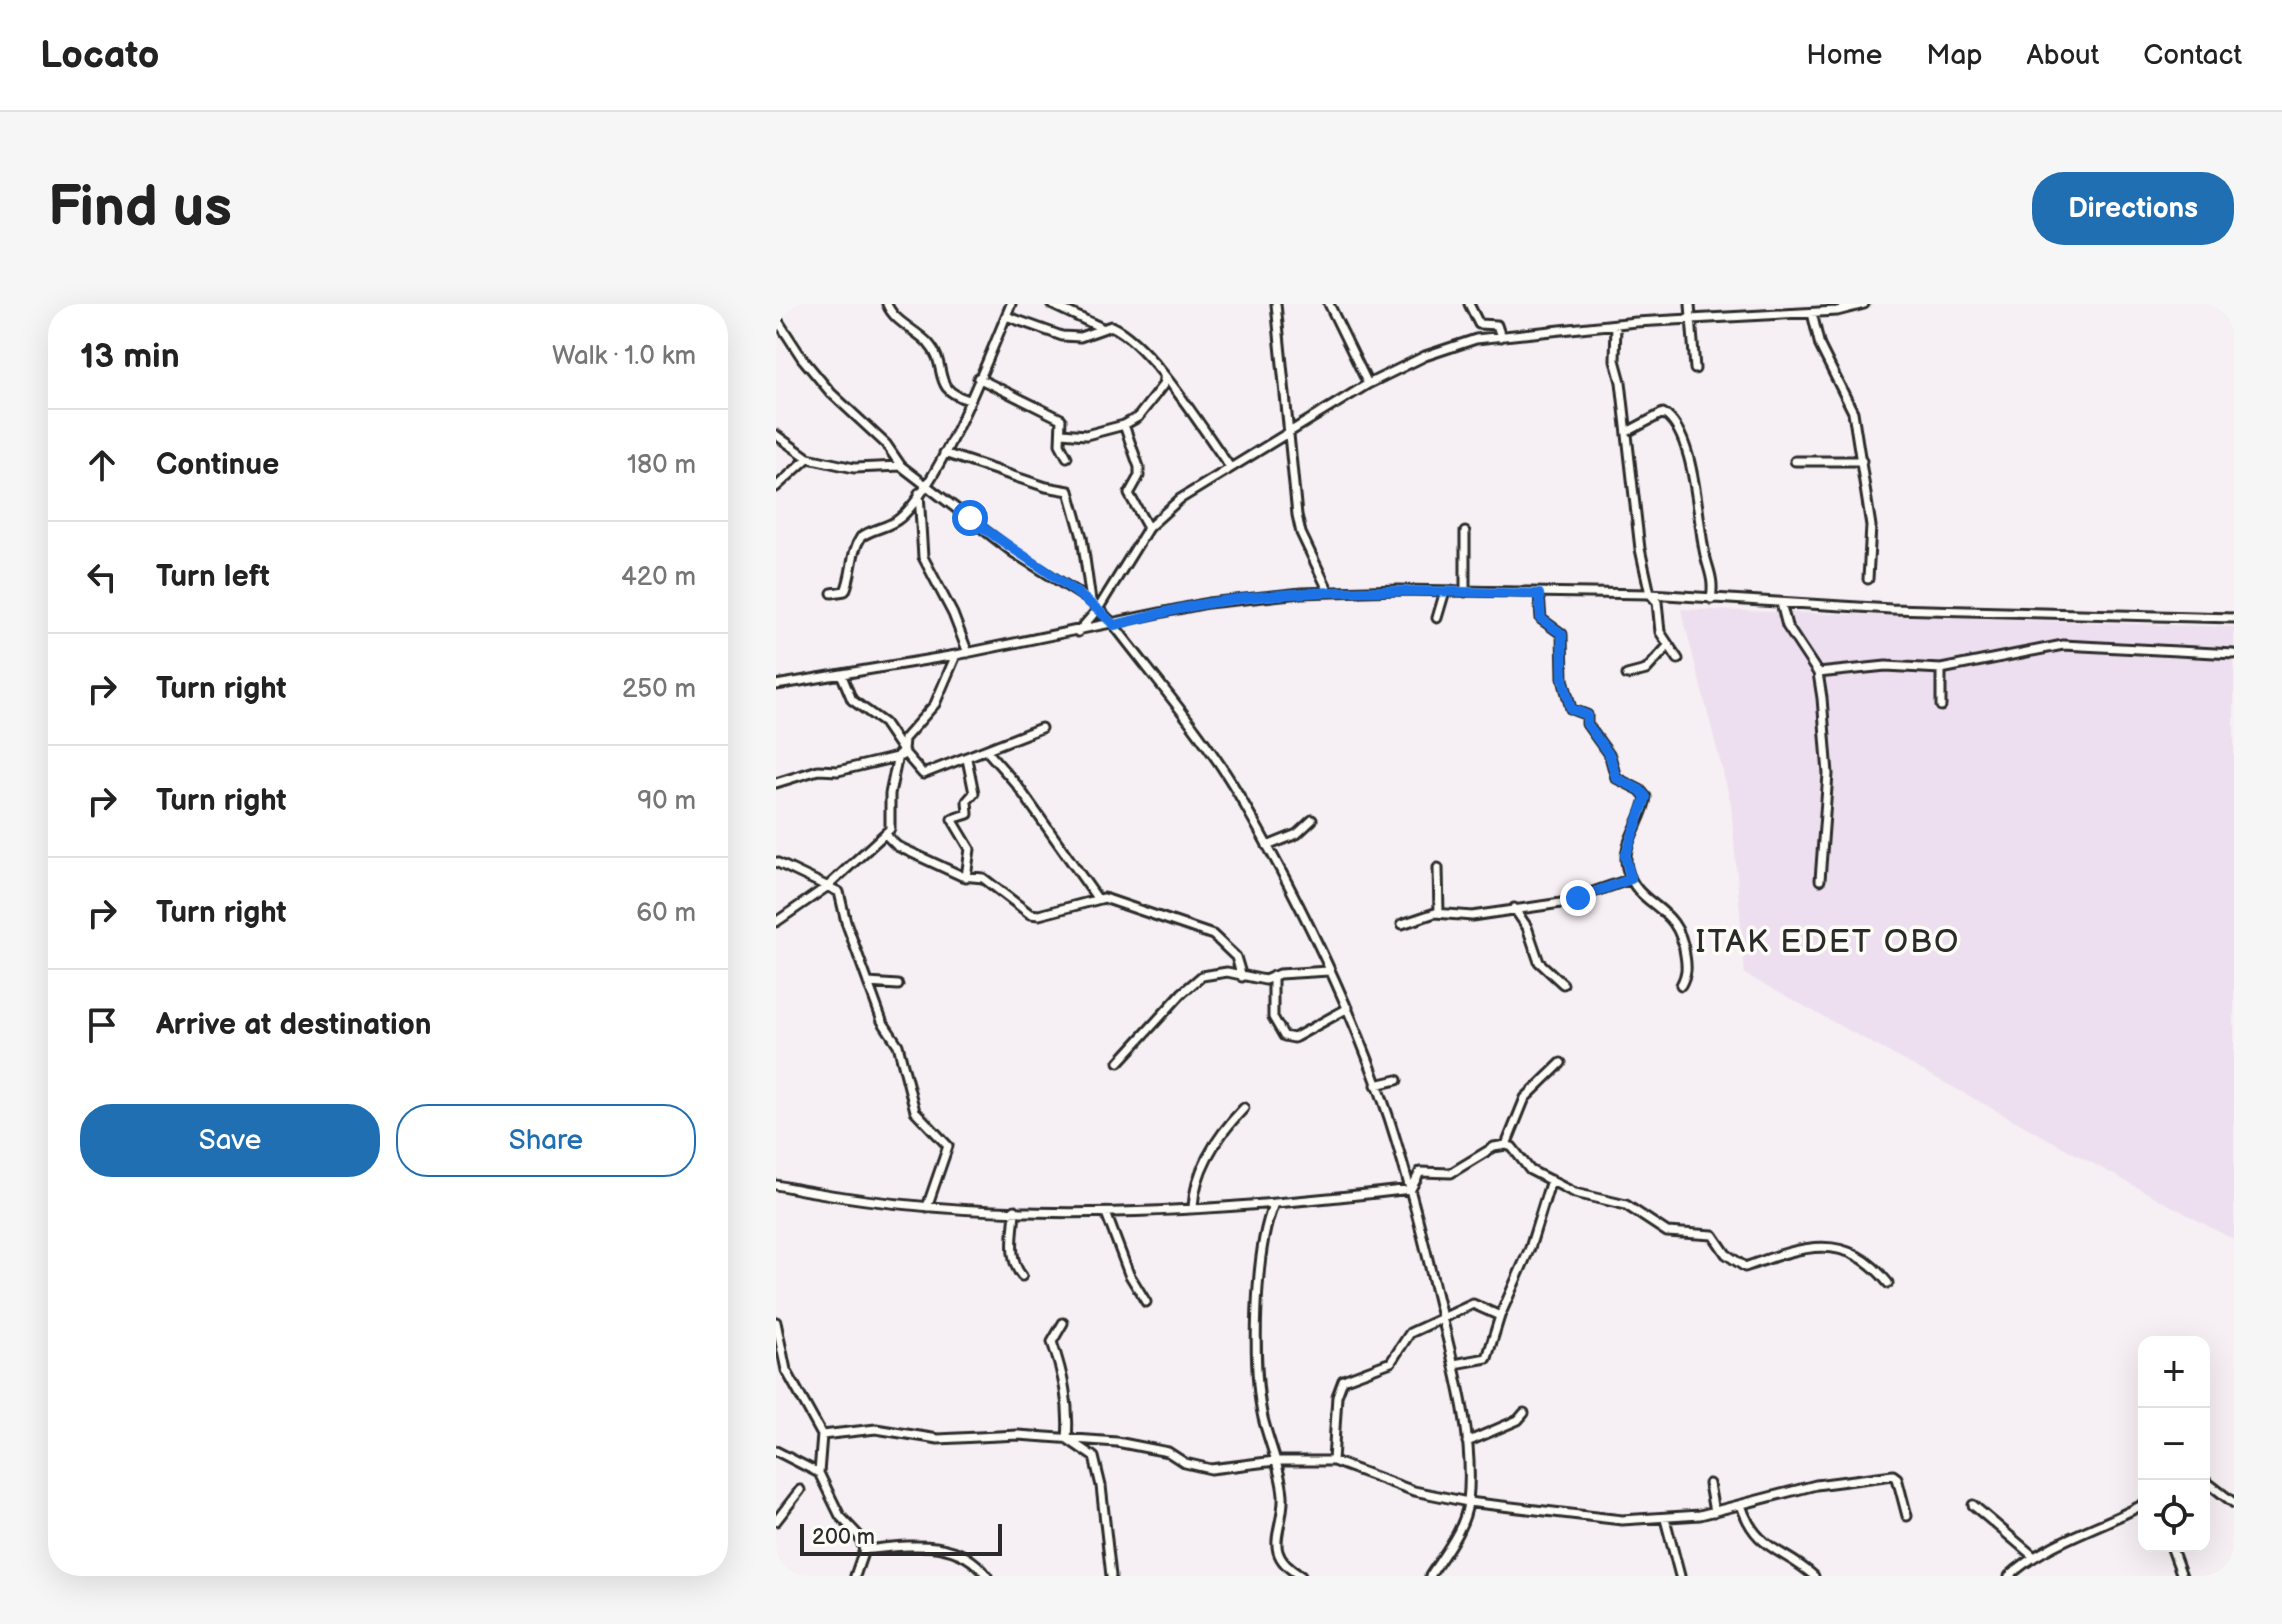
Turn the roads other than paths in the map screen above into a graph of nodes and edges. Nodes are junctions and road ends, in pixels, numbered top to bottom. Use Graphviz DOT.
graph roads {
  1 [pos="887,304"];
  2 [pos="1011,304"];
  3 [pos="1051,304"];
  4 [pos="1276,304"];
  5 [pos="1329,304"];
  6 [pos="1469,304"];
  7 [pos="1690,304"];
  8 [pos="1864,304"];
  9 [pos="1812,313"];
  10 [pos="1006,316"];
  11 [pos="776,318"];
  12 [pos="1691,319"];
  13 [pos="1616,324"];
  14 [pos="1100,327"];
  15 [pos="1501,337"];
  16 [pos="1695,369"];
  17 [pos="978,378"];
  18 [pos="1164,378"];
  19 [pos="1368,384"];
  20 [pos="969,400"];
  21 [pos="1124,425"];
  22 [pos="1290,430"];
  23 [pos="1627,432"];
  24 [pos="1062,433"];
  25 [pos="776,435"];
  26 [pos="944,453"];
  27 [pos="1067,457"];
  28 [pos="808,458"];
  29 [pos="1795,461"];
  30 [pos="1862,461"];
  31 [pos="901,466"];
  32 [pos="1230,467"];
  33 [pos="925,483"];
  34 [pos="776,487"];
  35 [pos="919,492"];
  36 [pos="1148,528"];
  37 [pos="1465,532"];
  38 [pos="1868,579"];
  39 [pos="1445,591"];
  40 [pos="1329,592"];
  41 [pos="1465,592"];
  42 [pos="832,593"];
  43 [pos="1539,594"];
  44 [pos="1650,594"];
  45 [pos="1711,599"];
  46 [pos="1091,601"];
  47 [pos="1781,603"];
  48 [pos="1098,609"];
  49 [pos="1437,618"];
  50 [pos="2234,618"];
  51 [pos="1114,625"];
  52 [pos="1078,632"];
  53 [pos="1667,647"];
  54 [pos="968,653"];
  55 [pos="2234,654"];
  56 [pos="956,655"];
  57 [pos="1678,659"];
  58 [pos="1941,669"];
  59 [pos="1818,673"];
  60 [pos="1627,675"];
  61 [pos="842,676"];
  62 [pos="776,685"];
  63 [pos="1941,706"];
  64 [pos="1041,728"];
  65 [pos="987,751"];
  66 [pos="903,755"];
  67 [pos="967,759"];
  68 [pos="776,783"];
  69 [pos="1312,820"];
  70 [pos="886,835"];
  71 [pos="874,845"];
  72 [pos="897,846"];
  73 [pos="1267,846"];
  74 [pos="776,862"];
  75 [pos="1438,868"];
  76 [pos="966,877"];
  77 [pos="1631,879"];
  78 [pos="1820,880"];
  79 [pos="828,886"];
  80 [pos="1097,898"];
  81 [pos="1514,908"];
  82 [pos="1439,913"];
  83 [pos="776,922"];
  84 [pos="1402,924"];
  85 [pos="1329,971"];
  86 [pos="1273,976"];
  87 [pos="1242,977"];
  88 [pos="868,983"];
  89 [pos="1563,984"];
  90 [pos="898,985"];
  91 [pos="1681,985"];
  92 [pos="1348,1008"];
  93 [pos="1119,1062"];
  94 [pos="1561,1063"];
  95 [pos="1397,1080"];
  96 [pos="1376,1085"];
  97 [pos="1244,1108"];
  98 [pos="1506,1145"];
  99 [pos="1551,1180"];
  100 [pos="776,1185"];
  101 [pos="1411,1189"];
  102 [pos="1273,1206"];
  103 [pos="927,1207"];
  104 [pos="1193,1207"];
  105 [pos="1015,1210"];
  106 [pos="1106,1213"];
  107 [pos="1022,1276"];
  108 [pos="1888,1283"];
  109 [pos="1146,1302"];
  110 [pos="1442,1316"];
  111 [pos="1500,1316"];
  112 [pos="776,1322"];
  113 [pos="1063,1323"];
  114 [pos="1454,1364"];
  115 [pos="1524,1413"];
  116 [pos="822,1435"];
  117 [pos="1067,1439"];
  118 [pos="1467,1442"];
  119 [pos="776,1451"];
  120 [pos="1275,1461"];
  121 [pos="1333,1461"];
  122 [pos="819,1473"];
  123 [pos="1709,1484"];
  124 [pos="2210,1485"];
  125 [pos="800,1490"];
  126 [pos="1468,1502"];
  127 [pos="2234,1503"];
  128 [pos="1741,1505"];
  129 [pos="1973,1505"];
  130 [pos="2138,1507"];
  131 [pos="1714,1512"];
  132 [pos="1907,1516"];
  133 [pos="1665,1519"];
  134 [pos="776,1521"];
  135 [pos="864,1550"];
  136 [pos="2173,1552"];
  137 [pos="2032,1555"];
  138 [pos="1810,1575"];
  139 [pos="855,1576"];
  140 [pos="987,1576"];
  141 [pos="1111,1576"];
  142 [pos="1301,1576"];
  143 [pos="1430,1576"];
  144 [pos="1680,1576"];
  145 [pos="2009,1576"];
  146 [pos="2182,1576"];
  1 -- 20 [label="street"];
  2 -- 10 [label="street"];
  3 -- 14 [label="street"];
  4 -- 22 [label="street"];
  5 -- 19 [label="street"];
  6 -- 15 [label="street"];
  7 -- 12 [label="street"];
  8 -- 9 [label="street"];
  9 -- 12 [label="street"];
  9 -- 30 [label="street"];
  10 -- 14 [label="street"];
  10 -- 17 [label="street"];
  11 -- 31 [label="street"];
  12 -- 13 [label="street"];
  12 -- 16 [label="street"];
  13 -- 15 [label="street"];
  13 -- 23 [label="street"];
  14 -- 18 [label="street"];
  15 -- 19 [label="street"];
  17 -- 20 [label="street"];
  17 -- 24 [label="street"];
  18 -- 21 [label="street"];
  18 -- 32 [label="street"];
  19 -- 22 [label="street"];
  20 -- 26 [label="street"];
  21 -- 24 [label="street"];
  21 -- 36 [label="street"];
  22 -- 32 [label="street"];
  22 -- 40 [label="street"];
  23 -- 44 [label="street"];
  23 -- 45 [label="street"];
  24 -- 27 [label="street"];
  25 -- 28 [label="street"];
  26 -- 33 [label="street"];
  26 -- 46 [label="street"];
  28 -- 31 [label="street"];
  28 -- 34 [label="street"];
  29 -- 30 [label="street"];
  30 -- 38 [label="street"];
  31 -- 33 [label="street"];
  32 -- 36 [label="street"];
  33 -- 35 [label="street"];
  33 -- 46 [label="street"];
  35 -- 42 [label="street"];
  35 -- 54 [label="street"];
  36 -- 48 [label="street"];
  37 -- 41 [label="street"];
  39 -- 40 [label="street"];
  39 -- 41 [label="street"];
  39 -- 49 [label="street"];
  40 -- 51 [label="street"];
  41 -- 43 [label="street"];
  43 -- 44 [label="street"];
  43 -- 77 [label="street"];
  44 -- 45 [label="street"];
  44 -- 53 [label="street"];
  45 -- 47 [label="street"];
  46 -- 48 [label="street"];
  47 -- 50 [label="street"];
  47 -- 59 [label="street"];
  48 -- 51 [label="street"];
  48 -- 52 [label="street"];
  51 -- 52 [label="street"];
  51 -- 73 [label="street"];
  52 -- 54 [label="street"];
  53 -- 57 [label="street"];
  53 -- 60 [label="street"];
  54 -- 56 [label="street"];
  55 -- 58 [label="street"];
  56 -- 61 [label="street"];
  56 -- 66 [label="street"];
  58 -- 59 [label="street"];
  58 -- 63 [label="street"];
  59 -- 78 [label="street"];
  61 -- 62 [label="street"];
  61 -- 66 [label="street"];
  64 -- 65 [label="street"];
  65 -- 67 [label="street"];
  65 -- 80 [label="street"];
  66 -- 67 [label="street"];
  66 -- 68 [label="street"];
  66 -- 70 [label="street"];
  67 -- 76 [label="street"];
  69 -- 73 [label="street"];
  70 -- 71 [label="street"];
  70 -- 72 [label="street"];
  71 -- 72 [label="street"];
  71 -- 79 [label="street"];
  72 -- 76 [label="street"];
  73 -- 85 [label="street"];
  74 -- 79 [label="street"];
  75 -- 82 [label="street"];
  76 -- 80 [label="street"];
  77 -- 81 [label="street"];
  77 -- 91 [label="street"];
  79 -- 83 [label="street"];
  79 -- 88 [label="street"];
  80 -- 87 [label="street"];
  81 -- 82 [label="street"];
  81 -- 89 [label="street"];
  82 -- 84 [label="street"];
  85 -- 86 [label="street"];
  85 -- 92 [label="street"];
  86 -- 87 [label="street"];
  86 -- 92 [label="street"];
  87 -- 93 [label="street"];
  88 -- 90 [label="street"];
  88 -- 103 [label="street"];
  92 -- 96 [label="street"];
  94 -- 98 [label="street"];
  95 -- 96 [label="street"];
  96 -- 101 [label="street"];
  97 -- 104 [label="street"];
  98 -- 99 [label="street"];
  98 -- 101 [label="street"];
  99 -- 108 [label="street"];
  99 -- 111 [label="street"];
  100 -- 103 [label="street"];
  101 -- 102 [label="street"];
  101 -- 110 [label="street"];
  102 -- 104 [label="street"];
  102 -- 120 [label="street"];
  103 -- 105 [label="street"];
  104 -- 106 [label="street"];
  105 -- 106 [label="street"];
  105 -- 107 [label="street"];
  106 -- 109 [label="street"];
  110 -- 111 [label="street"];
  110 -- 114 [label="street"];
  110 -- 121 [label="street"];
  111 -- 114 [label="street"];
  112 -- 116 [label="street"];
  113 -- 117 [label="street"];
  114 -- 118 [label="street"];
  115 -- 118 [label="street"];
  116 -- 117 [label="street"];
  116 -- 122 [label="street"];
  117 -- 120 [label="street"];
  117 -- 141 [label="street"];
  118 -- 126 [label="street"];
  119 -- 122 [label="street"];
  120 -- 121 [label="street"];
  120 -- 142 [label="street"];
  121 -- 126 [label="street"];
  122 -- 135 [label="street"];
  123 -- 131 [label="street"];
  124 -- 127 [label="street"];
  125 -- 134 [label="street"];
  126 -- 133 [label="street"];
  126 -- 143 [label="street"];
  128 -- 131 [label="street"];
  128 -- 132 [label="street"];
  128 -- 138 [label="street"];
  129 -- 137 [label="street"];
  130 -- 137 [label="street"];
  131 -- 133 [label="street"];
  133 -- 144 [label="street"];
  135 -- 139 [label="street"];
  135 -- 140 [label="street"];
  136 -- 146 [label="street"];
  137 -- 145 [label="street"];
}
